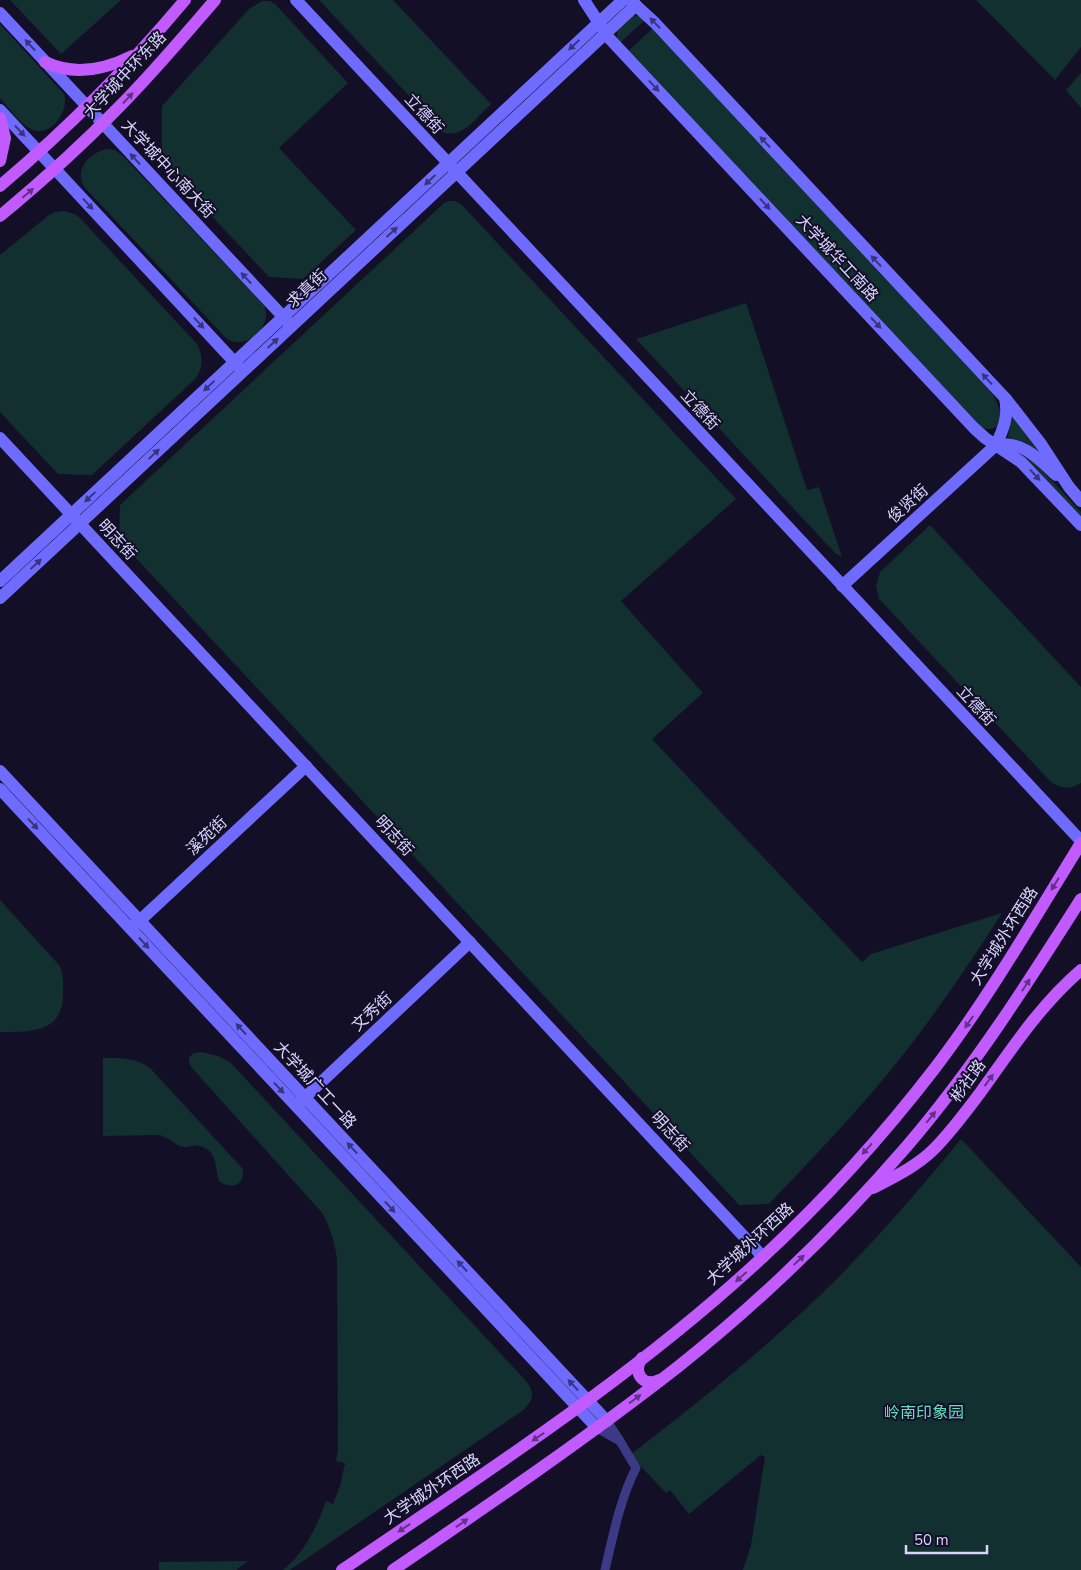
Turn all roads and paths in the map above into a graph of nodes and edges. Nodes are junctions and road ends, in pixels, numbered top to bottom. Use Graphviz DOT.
graph roads {
  1 [pos="185,0"];
  2 [pos="214,0"];
  3 [pos="296,0"];
  4 [pos="584,0"];
  5 [pos="623,0"];
  6 [pos="633,2"];
  7 [pos="0,13"];
  8 [pos="602,28"];
  9 [pos="139,52"];
  10 [pos="45,62"];
  11 [pos="87,107"];
  12 [pos="0,110"];
  13 [pos="0,118"];
  14 [pos="103,124"];
  15 [pos="39,152"];
  16 [pos="0,161"];
  17 [pos="55,168"];
  18 [pos="452,168"];
  19 [pos="0,186"];
  20 [pos="0,216"];
  21 [pos="287,321"];
  22 [pos="239,366"];
  23 [pos="1005,398"];
  24 [pos="0,438"];
  25 [pos="996,446"];
  26 [pos="1069,488"];
  27 [pos="1081,501"];
  28 [pos="75,519"];
  29 [pos="1081,525"];
  30 [pos="0,581"];
  31 [pos="842,586"];
  32 [pos="0,598"];
  33 [pos="306,766"];
  34 [pos="0,771"];
  35 [pos="0,789"];
  36 [pos="1081,842"];
  37 [pos="1081,899"];
  38 [pos="135,925"];
  39 [pos="470,942"];
  40 [pos="1081,970"];
  41 [pos="300,1101"];
  42 [pos="864,1193"];
  43 [pos="764,1257"];
  44 [pos="642,1358"];
  45 [pos="659,1380"];
  46 [pos="582,1404"];
  47 [pos="602,1425"];
  48 [pos="342,1570"];
  49 [pos="393,1570"];
  50 [pos="605,1570"];
  1 -- 9 [label="main road, 大学城中环东路"];
  14 -- 2 [label="main road, 大学城中环东路, one-way"];
  3 -- 18 [label="street, 立德街"];
  4 -- 8 [label="street, 大学城华工南路"];
  5 -- 8 [label="street, 求真街"];
  6 -- 8 [label="street, 求真街"];
  23 -- 6 [label="street, 大学城华工南路, one-way"];
  10 -- 7 [label="street, 大学城中心南大街, one-way"];
  8 -- 18 [label="street, 求真街"];
  8 -- 25 [label="street, 大学城华工南路, one-way"];
  9 -- 10 [label="main road"];
  9 -- 11 [label="main road, 大学城中环东路"];
  10 -- 11 [label="street, 大学城中心南大街"];
  11 -- 14 [label="street, 大学城中心南大街"];
  11 -- 15 [label="main road, 大学城中环东路"];
  12 -- 15 [label="street, one-way"];
  13 -- 16 [label="main road"];
  14 -- 17 [label="main road, 大学城中环东路"];
  21 -- 14 [label="street, 大学城中心南大街, one-way"];
  15 -- 17 [label="street"];
  15 -- 19 [label="main road, 大学城中环东路"];
  20 -- 17 [label="main road, 大学城中环东路, one-way"];
  17 -- 22 [label="street, one-way"];
  18 -- 21 [label="street, 求真街"];
  18 -- 31 [label="street, 立德街"];
  21 -- 22 [label="street, 求真街"];
  22 -- 28 [label="street, 求真街"];
  23 -- 25 [label="street, 俊贤街"];
  23 -- 26 [label="street, 大学城华工南路"];
  24 -- 28 [label="street, 明志街"];
  25 -- 26 [label="street"];
  25 -- 29 [label="street, 大学城华工南路, one-way"];
  25 -- 31 [label="street, 俊贤街"];
  26 -- 27 [label="street, 大学城华工南路"];
  28 -- 30 [label="street, 求真街"];
  32 -- 28 [label="street, 求真街, one-way"];
  28 -- 33 [label="street, 明志街"];
  31 -- 36 [label="street, 立德街"];
  33 -- 38 [label="street, 溪苑街"];
  33 -- 39 [label="street, 明志街"];
  34 -- 38 [label="street, 大学城广工一路"];
  35 -- 38 [label="street, 大学城广工一路, one-way"];
  36 -- 43 [label="main road, 大学城外环西路, one-way"];
  42 -- 37 [label="main road, one-way"];
  38 -- 41 [label="street, 大学城广工一路"];
  39 -- 41 [label="street, 文秀街"];
  39 -- 43 [label="street, 明志街"];
  42 -- 40 [label="main road, 彬社路, one-way"];
  41 -- 46 [label="street, 大学城广工一路"];
  45 -- 42 [label="main road, one-way"];
  43 -- 44 [label="main road, 大学城外环西路, one-way"];
  44 -- 45 [label="main road"];
  44 -- 46 [label="main road, 大学城外环西路"];
  47 -- 45 [label="main road, one-way"];
  46 -- 47 [label="street, 大学城广工一路"];
  46 -- 48 [label="main road, 大学城外环西路, one-way"];
  49 -- 47 [label="main road, one-way"];
  47 -- 50 [label="street"];
}
